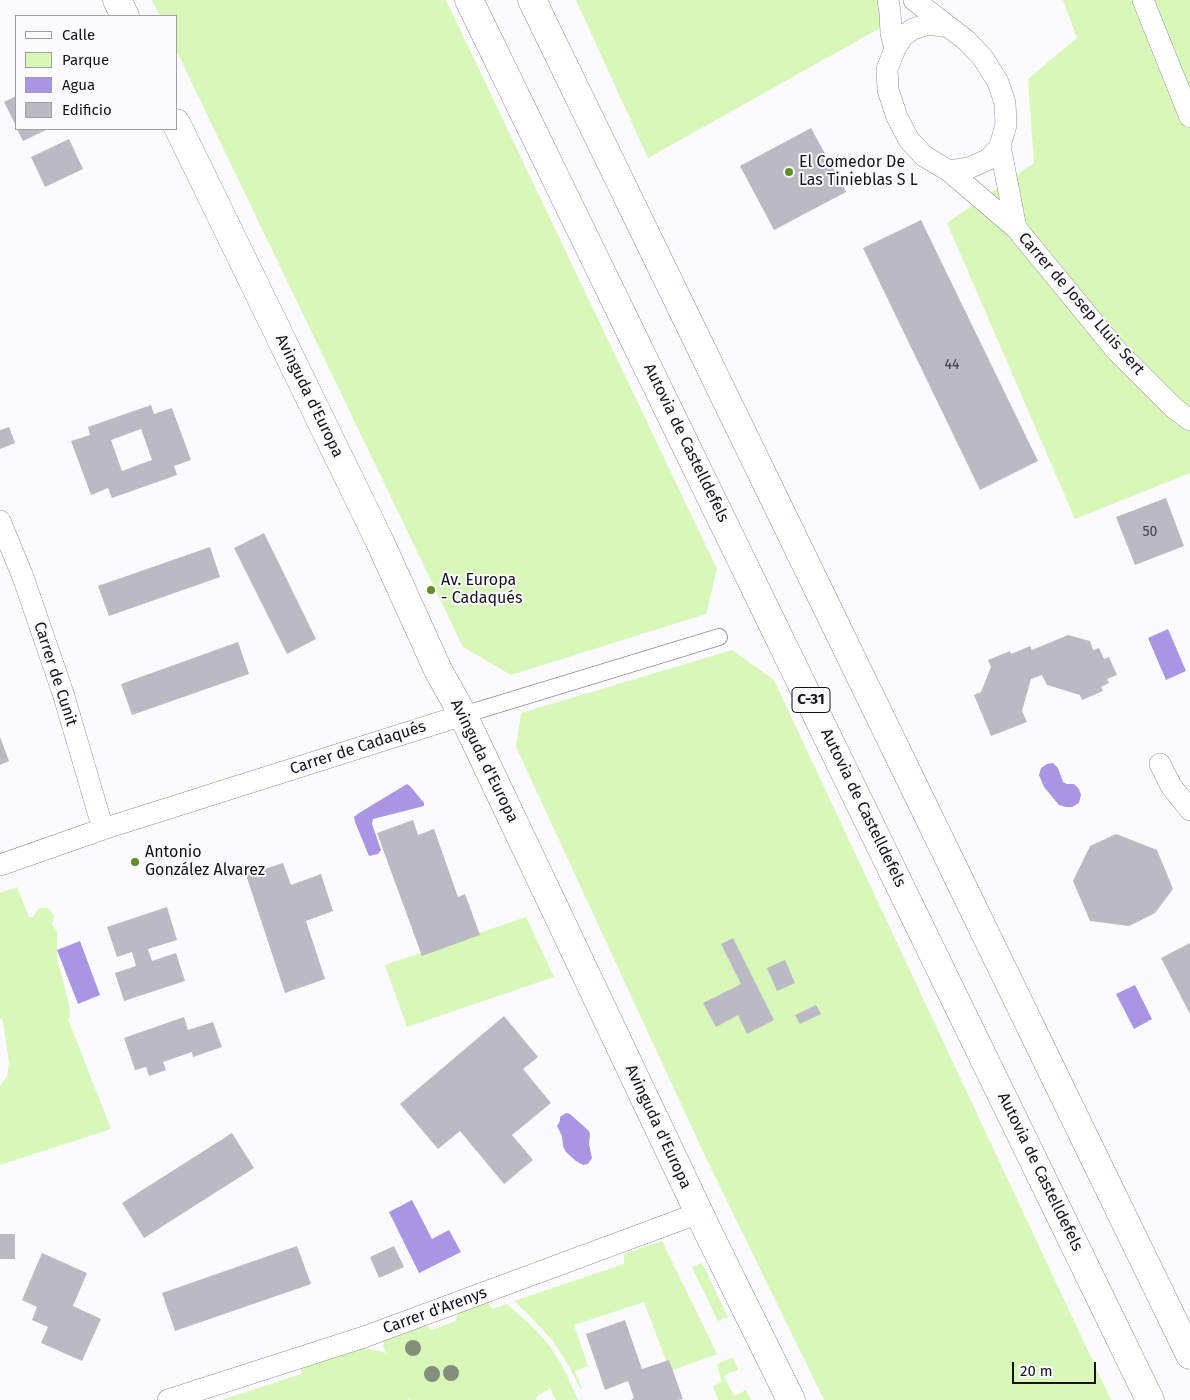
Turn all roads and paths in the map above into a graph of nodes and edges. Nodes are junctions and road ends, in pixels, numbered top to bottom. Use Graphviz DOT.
graph roads {
  1 [pos="117,0"];
  2 [pos="469,0"];
  3 [pos="532,0"];
  4 [pos="888,0"];
  5 [pos="914,0"];
  6 [pos="1143,0"];
  7 [pos="124,15"];
  8 [pos="949,28"];
  9 [pos="895,50"];
  10 [pos="1190,117"];
  11 [pos="178,127"];
  12 [pos="1000,146"];
  13 [pos="949,171"];
  14 [pos="1016,228"];
  15 [pos="1190,420"];
  16 [pos="0,521"];
  17 [pos="719,637"];
  18 [pos="462,715"];
  19 [pos="1160,764"];
  20 [pos="1190,810"];
  21 [pos="102,829"];
  22 [pos="0,865"];
  23 [pos="699,1213"];
  24 [pos="1190,1355"];
  25 [pos="168,1400"];
  26 [pos="791,1400"];
  27 [pos="1150,1400"];
  1 -- 7 [label="main road"];
  2 -- 27 [label="main road, Autovia de Castelldefels / C-31"];
  3 -- 24 [label="main road"];
  4 -- 9 [label="street, Carrer de Josep Lluis Sert"];
  5 -- 8 [label="street, Carrer de Josep Lluis Sert"];
  6 -- 10 [label="street"];
  8 -- 9 [label="street, Carrer de Josep Lluis Sert"];
  8 -- 12 [label="street, Carrer de Josep Lluis Sert"];
  9 -- 13 [label="street, Carrer de Josep Lluis Sert"];
  11 -- 18 [label="main road, Avinguda d'Europa"];
  12 -- 13 [label="street"];
  12 -- 14 [label="street, Carrer de Josep Lluis Sert"];
  13 -- 14 [label="street, Carrer de Josep Lluis Sert"];
  14 -- 15 [label="street, Carrer de Josep Lluis Sert"];
  16 -- 21 [label="street, Carrer de Cunit"];
  17 -- 18 [label="street, Carrer de Cadaqués"];
  18 -- 21 [label="street, Carrer de Cadaqués"];
  18 -- 23 [label="main road, Avinguda d'Europa"];
  19 -- 20 [label="street"];
  21 -- 22 [label="street, Carrer de Cadaqués"];
  23 -- 25 [label="street, Carrer d'Arenys"];
  23 -- 26 [label="main road, Avinguda d'Europa"];
}
